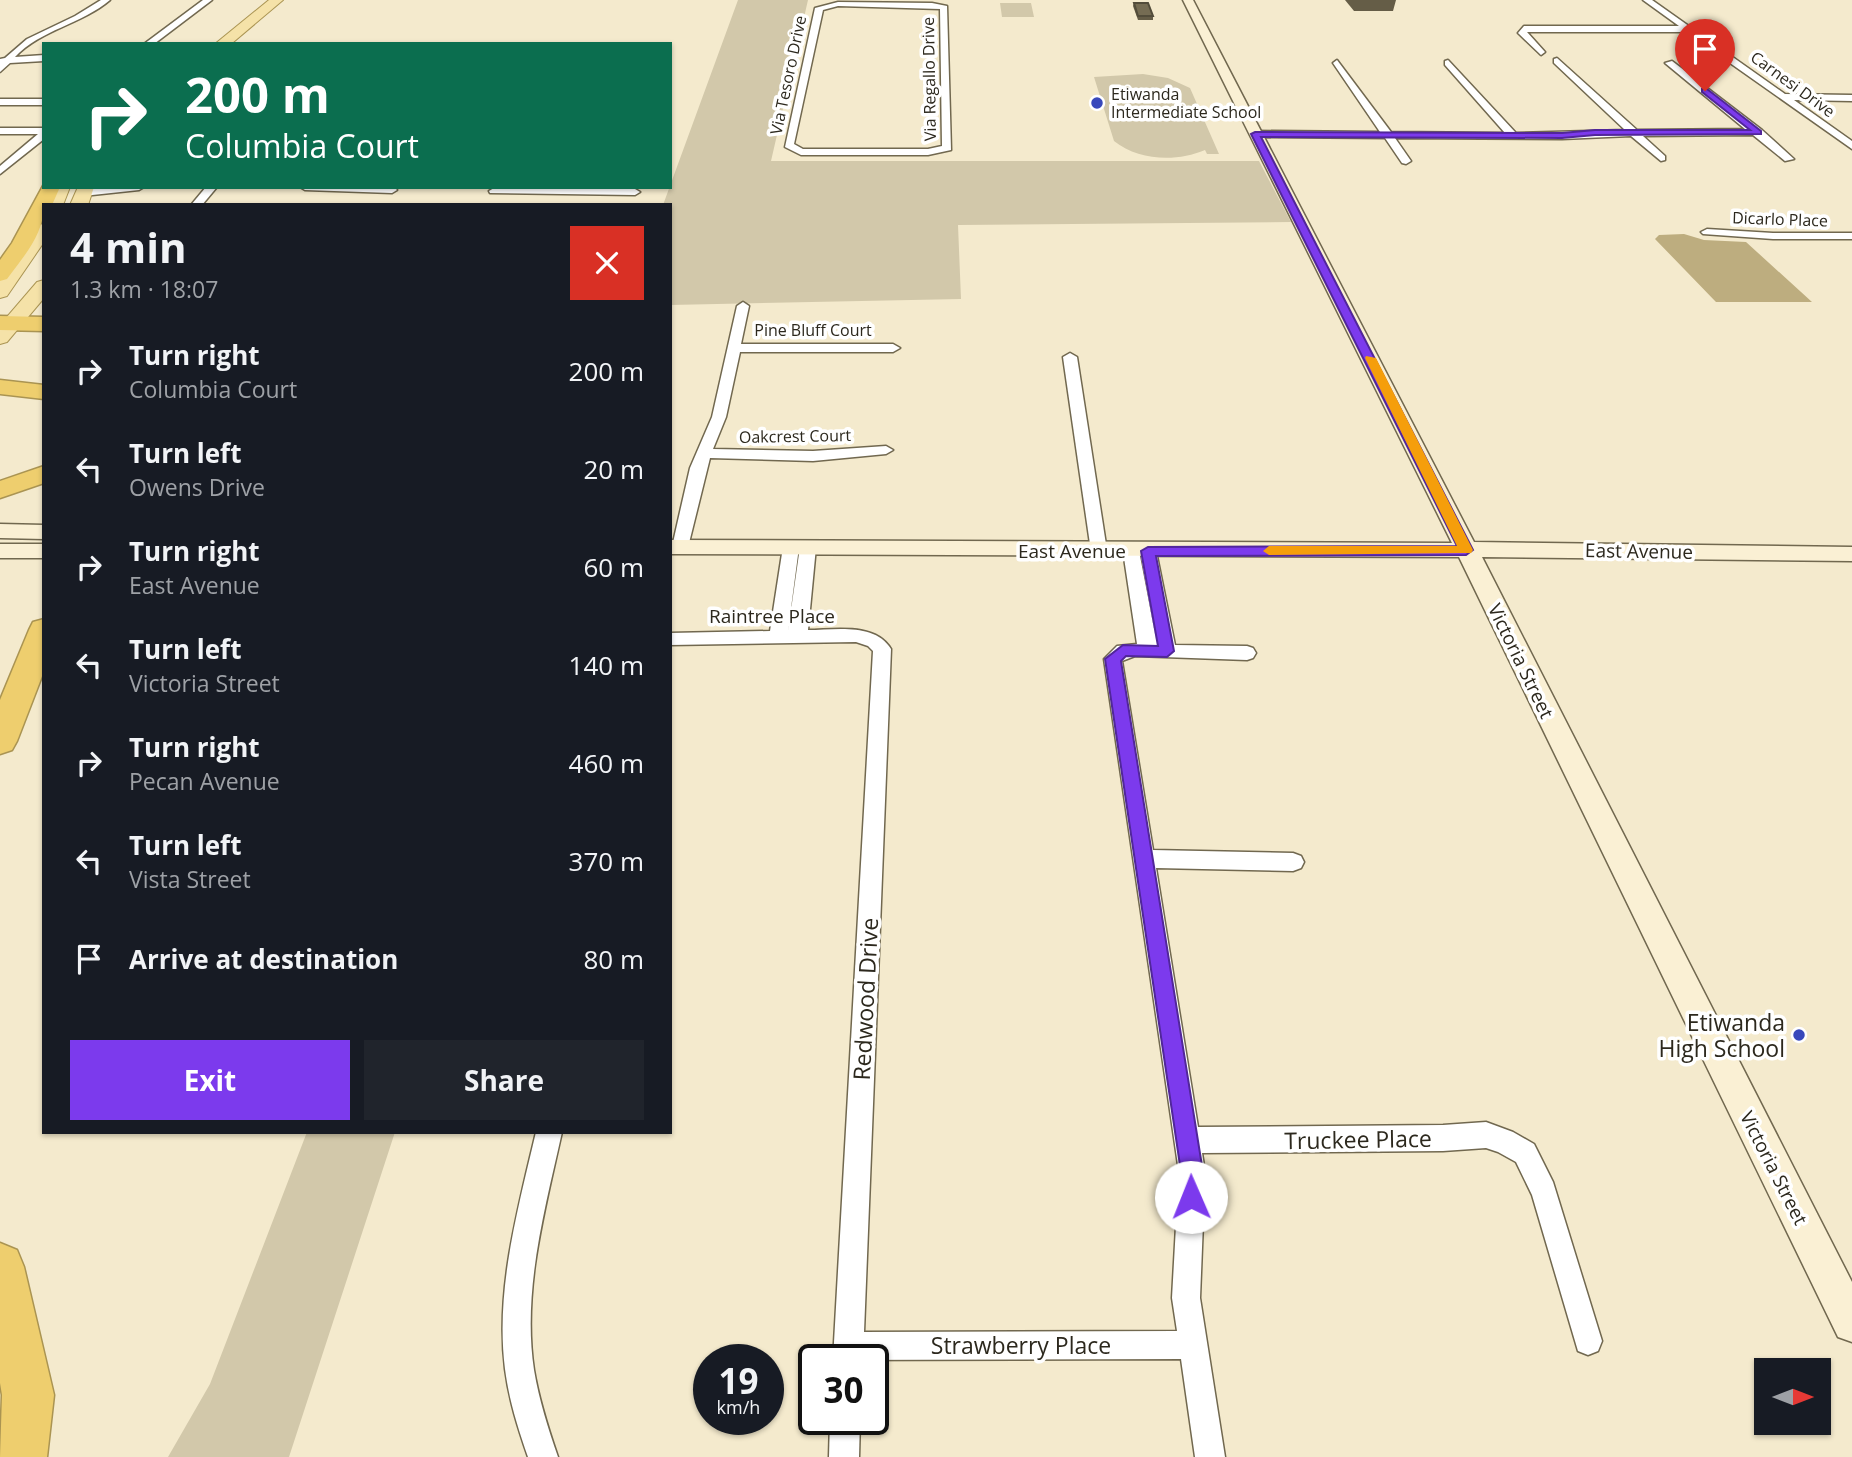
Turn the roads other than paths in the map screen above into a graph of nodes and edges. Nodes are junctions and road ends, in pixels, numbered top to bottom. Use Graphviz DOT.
graph roads {
  1 [pos="106,0"];
  2 [pos="208,0"];
  3 [pos="1188,0"];
  4 [pos="1647,0"];
  5 [pos="283,2"];
  6 [pos="889,2"];
  7 [pos="1687,29"];
  8 [pos="151,42"];
  9 [pos="225,42"];
  10 [pos="241,42"];
  11 [pos="1541,52"];
  12 [pos="42,58"];
  13 [pos="4,61"];
  14 [pos="1557,61"];
  15 [pos="1337,62"];
  16 [pos="1448,63"];
  17 [pos="1669,63"];
  18 [pos="0,69"];
  19 [pos="1784,97"];
  20 [pos="1852,98"];
  21 [pos="0,102"];
  22 [pos="42,102"];
  23 [pos="36,120"];
  24 [pos="0,131"];
  25 [pos="20,131"];
  26 [pos="42,132"];
  27 [pos="1635,132"];
  28 [pos="1758,132"];
  29 [pos="42,134"];
  30 [pos="1255,134"];
  31 [pos="1388,134"];
  32 [pos="1513,135"];
  33 [pos="1852,146"];
  34 [pos="940,151"];
  35 [pos="1661,158"];
  36 [pos="1789,159"];
  37 [pos="1406,161"];
  38 [pos="0,171"];
  39 [pos="125,189"];
  40 [pos="210,189"];
  41 [pos="363,189"];
  42 [pos="495,189"];
  43 [pos="392,190"];
  44 [pos="635,192"];
  45 [pos="82,195"];
  46 [pos="198,203"];
  47 [pos="42,205"];
  48 [pos="42,232"];
  49 [pos="1707,232"];
  50 [pos="1852,236"];
  51 [pos="0,275"];
  52 [pos="42,288"];
  53 [pos="0,292"];
  54 [pos="743,306"];
  55 [pos="42,324"];
  56 [pos="5,328"];
  57 [pos="734,348"];
  58 [pos="893,348"];
  59 [pos="1070,357"];
  60 [pos="0,387"];
  61 [pos="42,392"];
  62 [pos="886,450"];
  63 [pos="704,453"];
  64 [pos="42,475"];
  65 [pos="0,490"];
  66 [pos="0,531"];
  67 [pos="42,532"];
  68 [pos="675,547"];
  69 [pos="799,547"];
  70 [pos="1466,550"];
  71 [pos="0,551"];
  72 [pos="42,551"];
  73 [pos="1099,551"];
  74 [pos="1139,551"];
  75 [pos="1852,554"];
  76 [pos="42,635"];
  77 [pos="798,638"];
  78 [pos="672,639"];
  79 [pos="778,639"];
  80 [pos="874,641"];
  81 [pos="1147,650"];
  82 [pos="1167,651"];
  83 [pos="1247,653"];
  84 [pos="0,741"];
  85 [pos="1144,859"];
  86 [pos="1293,862"];
  87 [pos="549,1134"];
  88 [pos="1187,1140"];
  89 [pos="0,1267"];
  90 [pos="1852,1323"];
  91 [pos="1588,1341"];
  92 [pos="848,1344"];
  93 [pos="1193,1345"];
  94 [pos="889,1352"];
  95 [pos="845,1435"];
  96 [pos="21,1457"];
  97 [pos="543,1457"];
  98 [pos="844,1457"];
  99 [pos="1210,1457"];
  1 -- 13 [label="street"];
  2 -- 8 [label="street"];
  3 -- 30 [label="street, Victoria Street"];
  4 -- 7 [label="street, Carnesi Drive"];
  5 -- 9 [label="main road"];
  5 -- 10 [label="main road"];
  6 -- 34 [label="street, Via Regallo Drive"];
  6 -- 34 [label="street, Via Tesoro Drive"];
  7 -- 11 [label="street"];
  7 -- 19 [label="street, Carnesi Drive"];
  12 -- 13 [label="street"];
  13 -- 18 [label="street"];
  14 -- 27 [label="street"];
  15 -- 31 [label="street"];
  16 -- 32 [label="street"];
  17 -- 28 [label="street"];
  19 -- 20 [label="street"];
  19 -- 33 [label="street, Carnesi Drive"];
  21 -- 22 [label="street"];
  23 -- 25 [label="street"];
  24 -- 25 [label="street"];
  25 -- 26 [label="street"];
  27 -- 28 [label="street"];
  27 -- 32 [label="street"];
  27 -- 35 [label="street"];
  28 -- 36 [label="street"];
  29 -- 38 [label="street"];
  30 -- 31 [label="street"];
  30 -- 70 [label="street, Victoria Street"];
  31 -- 32 [label="street"];
  31 -- 37 [label="street"];
  39 -- 45 [label="street"];
  40 -- 46 [label="street"];
  41 -- 43 [label="street"];
  42 -- 44 [label="street"];
  47 -- 51 [label="highway"];
  48 -- 53 [label="main road"];
  49 -- 50 [label="street, Dicarlo Place"];
  52 -- 56 [label="main road"];
  54 -- 57 [label="street"];
  55 -- 56 [label="highway"];
  57 -- 58 [label="street, Pine Bluff Court"];
  57 -- 63 [label="street"];
  59 -- 73 [label="street"];
  60 -- 61 [label="highway"];
  62 -- 63 [label="street, Oakcrest Court"];
  63 -- 68 [label="street"];
  64 -- 65 [label="highway"];
  66 -- 67 [label="street"];
  68 -- 69 [label="street, East Avenue"];
  69 -- 73 [label="street, East Avenue"];
  69 -- 77 [label="street"];
  69 -- 79 [label="street"];
  70 -- 74 [label="street, East Avenue"];
  70 -- 75 [label="street, East Avenue"];
  70 -- 90 [label="street, Victoria Street"];
  71 -- 72 [label="main road"];
  73 -- 74 [label="street, East Avenue"];
  74 -- 81 [label="street"];
  74 -- 82 [label="street"];
  76 -- 84 [label="highway"];
  77 -- 79 [label="street, Raintree Place"];
  77 -- 80 [label="street, Raintree Place"];
  78 -- 79 [label="street, Raintree Place"];
  80 -- 92 [label="street, Redwood Drive"];
  81 -- 82 [label="street"];
  81 -- 85 [label="street"];
  82 -- 83 [label="street"];
  85 -- 86 [label="street"];
  85 -- 88 [label="street"];
  87 -- 97 [label="street"];
  88 -- 91 [label="street, Truckee Place"];
  88 -- 93 [label="street"];
  89 -- 96 [label="highway"];
  93 -- 94 [label="street, Strawberry Place"];
  93 -- 99 [label="street"];
  95 -- 98 [label="street"];
}
